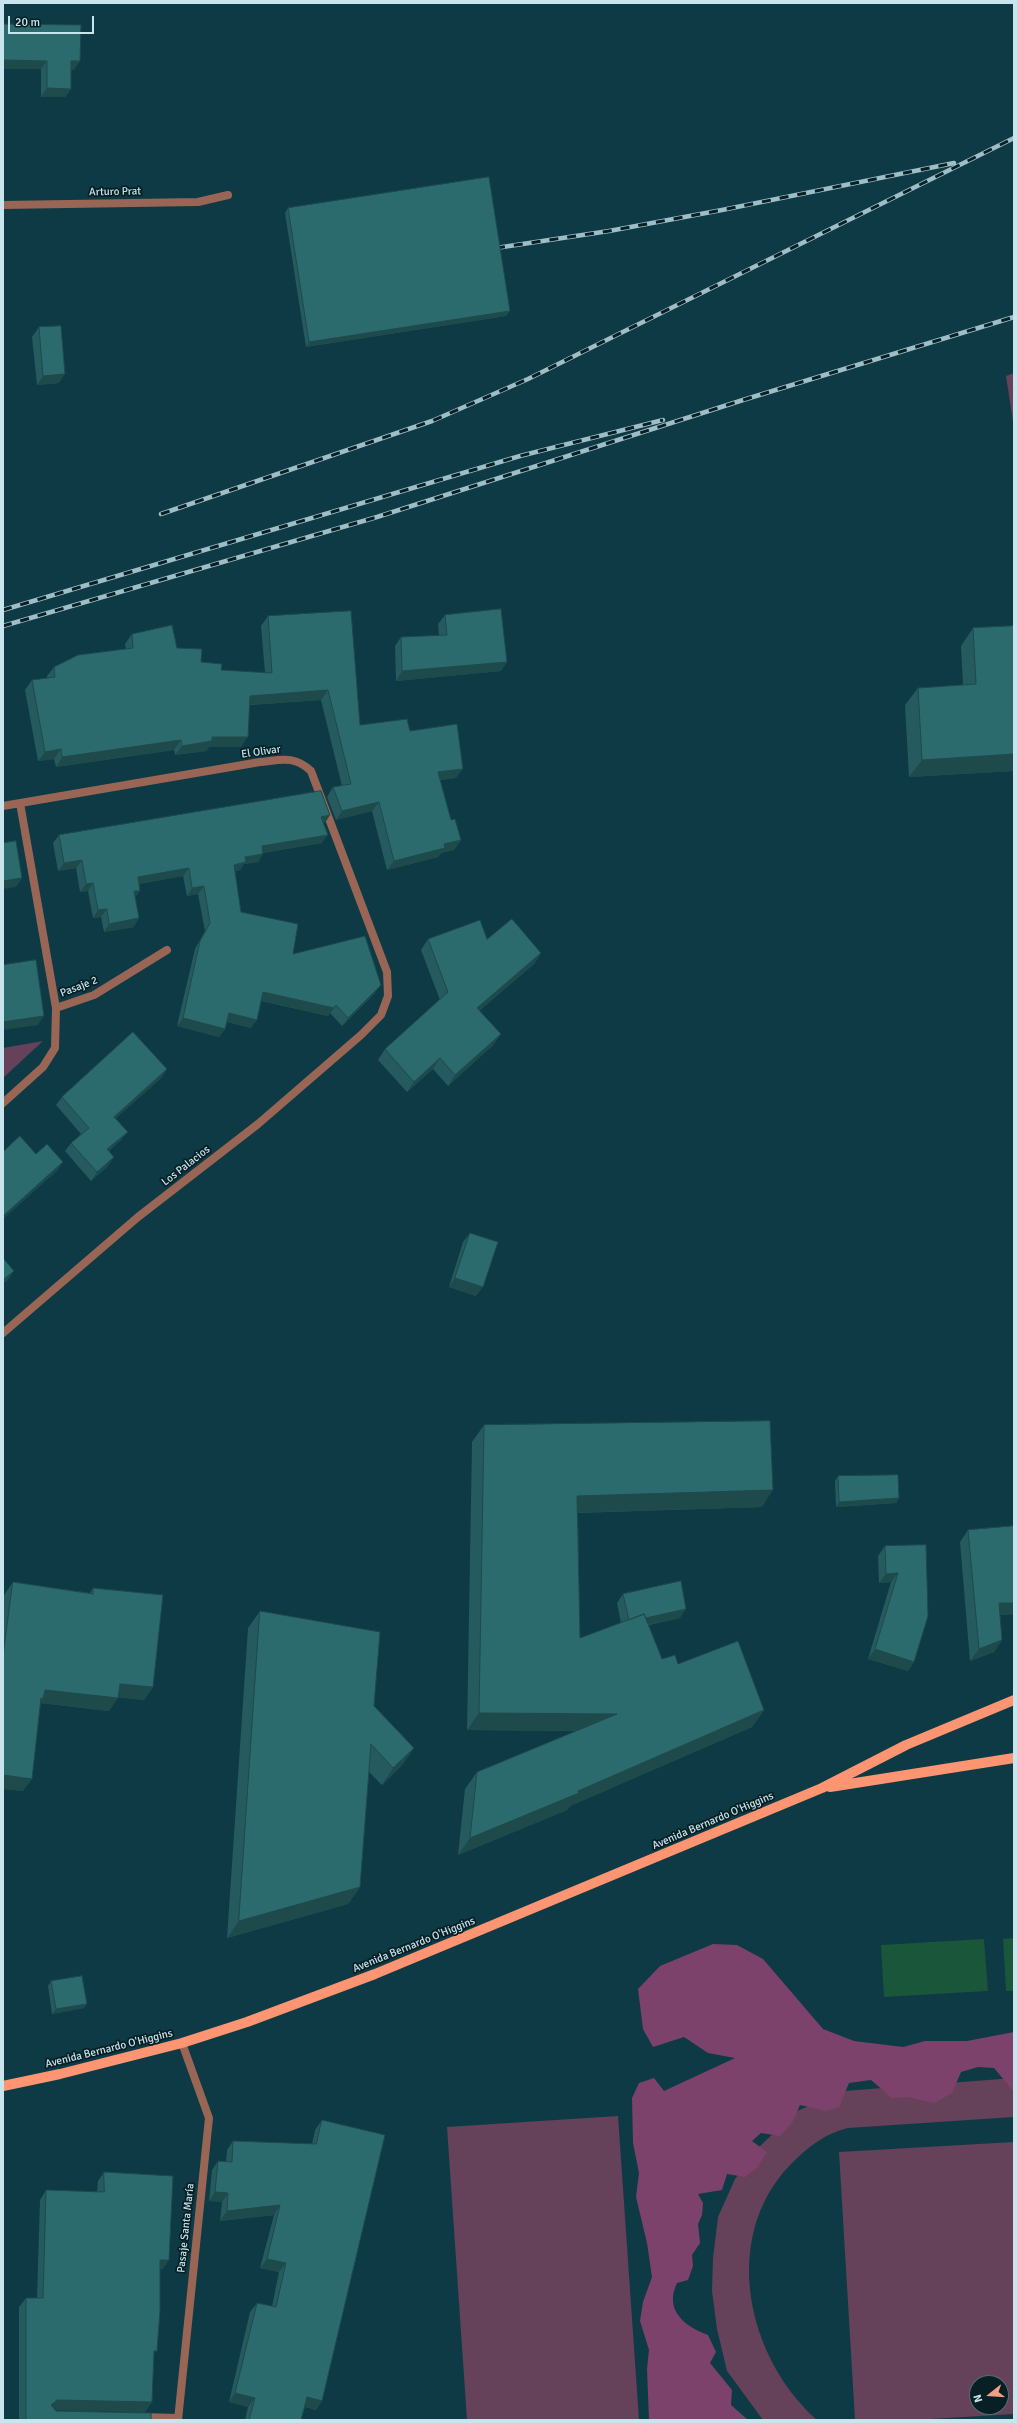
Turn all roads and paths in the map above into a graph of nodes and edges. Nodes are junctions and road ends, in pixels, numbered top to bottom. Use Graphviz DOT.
graph roads {
  1 [pos="228,195"];
  2 [pos="3,205"];
  3 [pos="20,803"];
  4 [pos="3,806"];
  5 [pos="167,950"];
  6 [pos="56,1008"];
  7 [pos="381,1015"];
  8 [pos="3,1103"];
  9 [pos="3,1333"];
  10 [pos="1014,1700"];
  11 [pos="1014,1758"];
  12 [pos="822,1788"];
  13 [pos="182,2043"];
  14 [pos="3,2086"];
  15 [pos="130,2417"];
  16 [pos="178,2419"];
  1 -- 2 [label="street, Arturo Prat"];
  3 -- 4 [label="street, El Olivar"];
  3 -- 6 [label="street"];
  3 -- 7 [label="street, El Olivar"];
  5 -- 6 [label="street, Pasaje 2"];
  6 -- 8 [label="street, Pasaje 2"];
  7 -- 9 [label="street, Los Palacios"];
  10 -- 12 [label="main road, Avenida Bernardo O'Higgins"];
  11 -- 12 [label="main road, Avenida Bernardo O'Higgins"];
  12 -- 13 [label="main road, Avenida Bernardo O'Higgins"];
  13 -- 14 [label="main road, Avenida Bernardo O'Higgins"];
  13 -- 16 [label="street, Pasaje Santa María"];
  15 -- 16 [label="street"];
}
